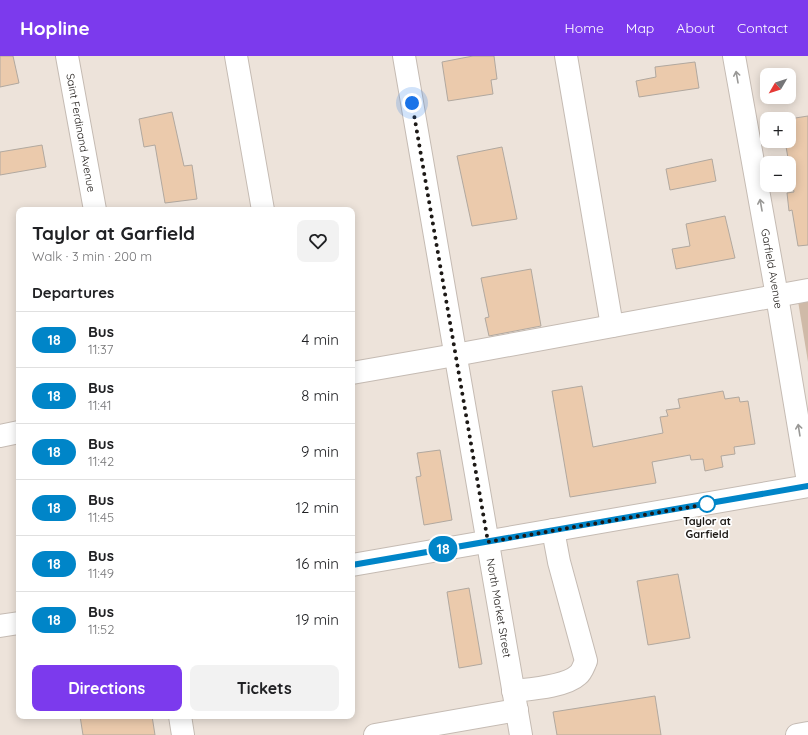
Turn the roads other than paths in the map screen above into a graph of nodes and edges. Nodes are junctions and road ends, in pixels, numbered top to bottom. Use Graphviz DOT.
graph roads {
  1 [pos="67,56"];
  2 [pos="236,56"];
  3 [pos="404,56"];
  4 [pos="566,56"];
  5 [pos="734,56"];
  6 [pos="95,207"];
  7 [pos="262,207"];
  8 [pos="808,290"];
  9 [pos="777,296"];
  10 [pos="612,326"];
  11 [pos="455,355"];
  12 [pos="355,372"];
  13 [pos="16,433"];
  14 [pos="0,436"];
  15 [pos="808,482"];
  16 [pos="808,486"];
  17 [pos="553,530"];
  18 [pos="488,542"];
  19 [pos="355,564"];
  20 [pos="16,623"];
  21 [pos="0,626"];
  22 [pos="515,700"];
  23 [pos="180,719"];
  24 [pos="808,733"];
  25 [pos="183,735"];
  26 [pos="375,735"];
  27 [pos="521,735"];
  28 [pos="797,735"];
  1 -- 6 [label="street, Saint Ferdinand Avenue"];
  2 -- 7 [label="street"];
  3 -- 11 [label="street, North Market Street"];
  4 -- 10 [label="street"];
  9 -- 5 [label="street, Garfield Avenue, one-way"];
  8 -- 9 [label="street"];
  9 -- 10 [label="street"];
  15 -- 9 [label="street, Garfield Avenue, one-way"];
  10 -- 11 [label="street"];
  11 -- 12 [label="street"];
  11 -- 18 [label="street, North Market Street"];
  13 -- 14 [label="street"];
  16 -- 17 [label="street"];
  17 -- 18 [label="street"];
  17 -- 22 [label="street"];
  18 -- 19 [label="street"];
  18 -- 22 [label="street, North Market Street"];
  20 -- 21 [label="street"];
  22 -- 26 [label="street"];
  22 -- 27 [label="street, North Market Street"];
  23 -- 25 [label="street"];
  24 -- 28 [label="street"];
}
